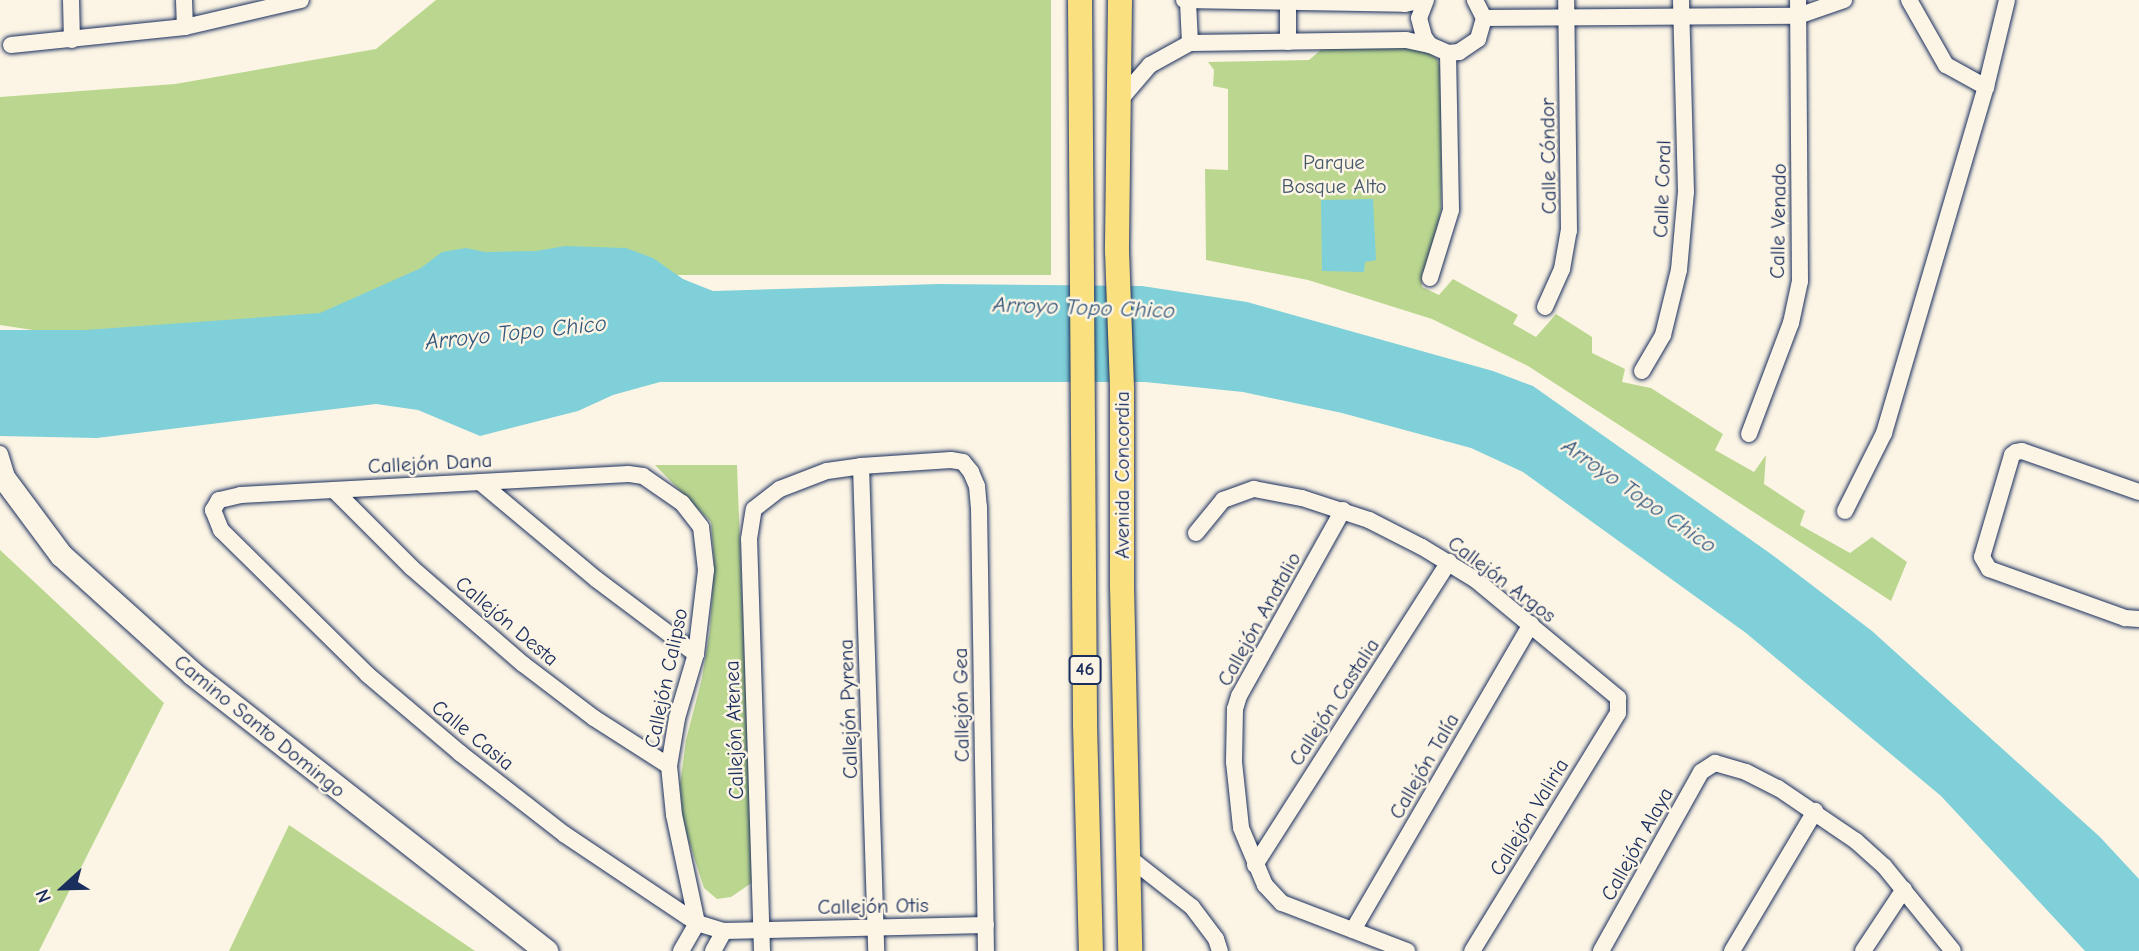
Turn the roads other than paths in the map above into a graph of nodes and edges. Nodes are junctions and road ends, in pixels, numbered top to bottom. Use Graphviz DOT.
graph roads {
  1 [pos="71,0"];
  2 [pos="184,0"];
  3 [pos="301,0"];
  4 [pos="1080,0"];
  5 [pos="1120,0"];
  6 [pos="1425,0"];
  7 [pos="1475,0"];
  8 [pos="1566,0"];
  9 [pos="1844,0"];
  10 [pos="1909,0"];
  11 [pos="2007,0"];
  12 [pos="1186,1"];
  13 [pos="1288,3"];
  14 [pos="1681,8"];
  15 [pos="1798,8"];
  16 [pos="1566,17"];
  17 [pos="1483,18"];
  18 [pos="186,27"];
  19 [pos="72,40"];
  20 [pos="1288,42"];
  21 [pos="1190,43"];
  22 [pos="11,45"];
  23 [pos="1430,45"];
  24 [pos="1448,53"];
  25 [pos="1986,87"];
  26 [pos="1119,101"];
  27 [pos="1430,278"];
  28 [pos="1545,307"];
  29 [pos="1642,371"];
  30 [pos="1749,434"];
  31 [pos="0,454"];
  32 [pos="861,466"];
  33 [pos="643,476"];
  34 [pos="5,478"];
  35 [pos="480,482"];
  36 [pos="334,490"];
  37 [pos="2139,492"];
  38 [pos="219,500"];
  39 [pos="1343,510"];
  40 [pos="1845,511"];
  41 [pos="1196,533"];
  42 [pos="1450,562"];
  43 [pos="2139,619"];
  44 [pos="1531,624"];
  45 [pos="696,654"];
  46 [pos="1620,705"];
  47 [pos="669,766"];
  48 [pos="1815,811"];
  49 [pos="1127,856"];
  50 [pos="1255,865"];
  51 [pos="1904,890"];
  52 [pos="697,923"];
  53 [pos="986,925"];
  54 [pos="876,927"];
  55 [pos="762,930"];
  56 [pos="1353,930"];
  57 [pos="724,931"];
  58 [pos="546,951"];
  59 [pos="681,951"];
  60 [pos="713,951"];
  61 [pos="762,951"];
  62 [pos="876,951"];
  63 [pos="986,951"];
  64 [pos="1091,951"];
  65 [pos="1130,951"];
  66 [pos="1220,951"];
  67 [pos="1407,951"];
  68 [pos="1472,951"];
  69 [pos="1601,951"];
  70 [pos="1732,951"];
  71 [pos="1863,951"];
  72 [pos="1952,951"];
  1 -- 19 [label="street"];
  2 -- 18 [label="street"];
  3 -- 18 [label="street"];
  4 -- 64 [label="main road, Avenida Concordia / 46"];
  5 -- 26 [label="main road, Avenida Concordia / 46"];
  6 -- 13 [label="street"];
  6 -- 23 [label="street"];
  7 -- 17 [label="street"];
  8 -- 16 [label="street, Calle Cóndor"];
  9 -- 15 [label="street"];
  10 -- 25 [label="street"];
  11 -- 25 [label="street"];
  12 -- 13 [label="street"];
  12 -- 21 [label="street"];
  13 -- 20 [label="street"];
  14 -- 15 [label="street"];
  14 -- 16 [label="street"];
  14 -- 29 [label="street, Calle Coral"];
  15 -- 30 [label="street, Calle Venado"];
  16 -- 17 [label="street"];
  16 -- 28 [label="street, Calle Cóndor"];
  17 -- 24 [label="street"];
  18 -- 19 [label="street"];
  19 -- 22 [label="street"];
  20 -- 21 [label="street"];
  20 -- 23 [label="street"];
  21 -- 26 [label="street"];
  23 -- 24 [label="street"];
  24 -- 27 [label="street"];
  25 -- 40 [label="street"];
  26 -- 49 [label="main road, Avenida Concordia / 46"];
  31 -- 34 [label="street"];
  32 -- 53 [label="street, Callejón Gea"];
  32 -- 54 [label="street, Callejón Pyrena"];
  32 -- 55 [label="street, Callejón Atenea"];
  33 -- 35 [label="street, Callejón Dana"];
  33 -- 45 [label="street, Callejón Calipso"];
  34 -- 58 [label="street, Camino Santo Domingo"];
  35 -- 36 [label="street, Callejón Dana"];
  35 -- 45 [label="street"];
  36 -- 38 [label="street, Callejón Dana"];
  36 -- 47 [label="street, Callejón Desta"];
  37 -- 43 [label="street"];
  38 -- 52 [label="street, Calle Casia"];
  39 -- 41 [label="street, Callejón Argos"];
  39 -- 42 [label="street, Callejón Argos"];
  39 -- 50 [label="street, Callejón Anatalio"];
  42 -- 44 [label="street, Callejón Argos"];
  42 -- 50 [label="street, Callejón Castalia"];
  44 -- 46 [label="street, Callejón Argos"];
  44 -- 56 [label="street, Callejón Talía"];
  45 -- 47 [label="street, Callejón Calipso"];
  46 -- 68 [label="street, Callejón Valiria"];
  47 -- 52 [label="street, Callejón Calipso"];
  48 -- 51 [label="street"];
  48 -- 69 [label="street, Callejón Alaya"];
  48 -- 70 [label="street"];
  49 -- 65 [label="main road, Avenida Concordia / 46"];
  49 -- 66 [label="street"];
  50 -- 56 [label="street, Callejón Anatalio"];
  51 -- 71 [label="street"];
  51 -- 72 [label="street"];
  52 -- 57 [label="street, Calle Casia"];
  52 -- 59 [label="street"];
  53 -- 54 [label="street, Callejón Otis"];
  53 -- 63 [label="street, Callejón Gea"];
  54 -- 55 [label="street, Callejón Otis"];
  54 -- 62 [label="street, Callejón Pyrena"];
  55 -- 57 [label="street, Calle Casia"];
  55 -- 61 [label="street, Callejón Atenea"];
  56 -- 67 [label="street, Callejón Anatalio"];
  57 -- 60 [label="street"];
}
